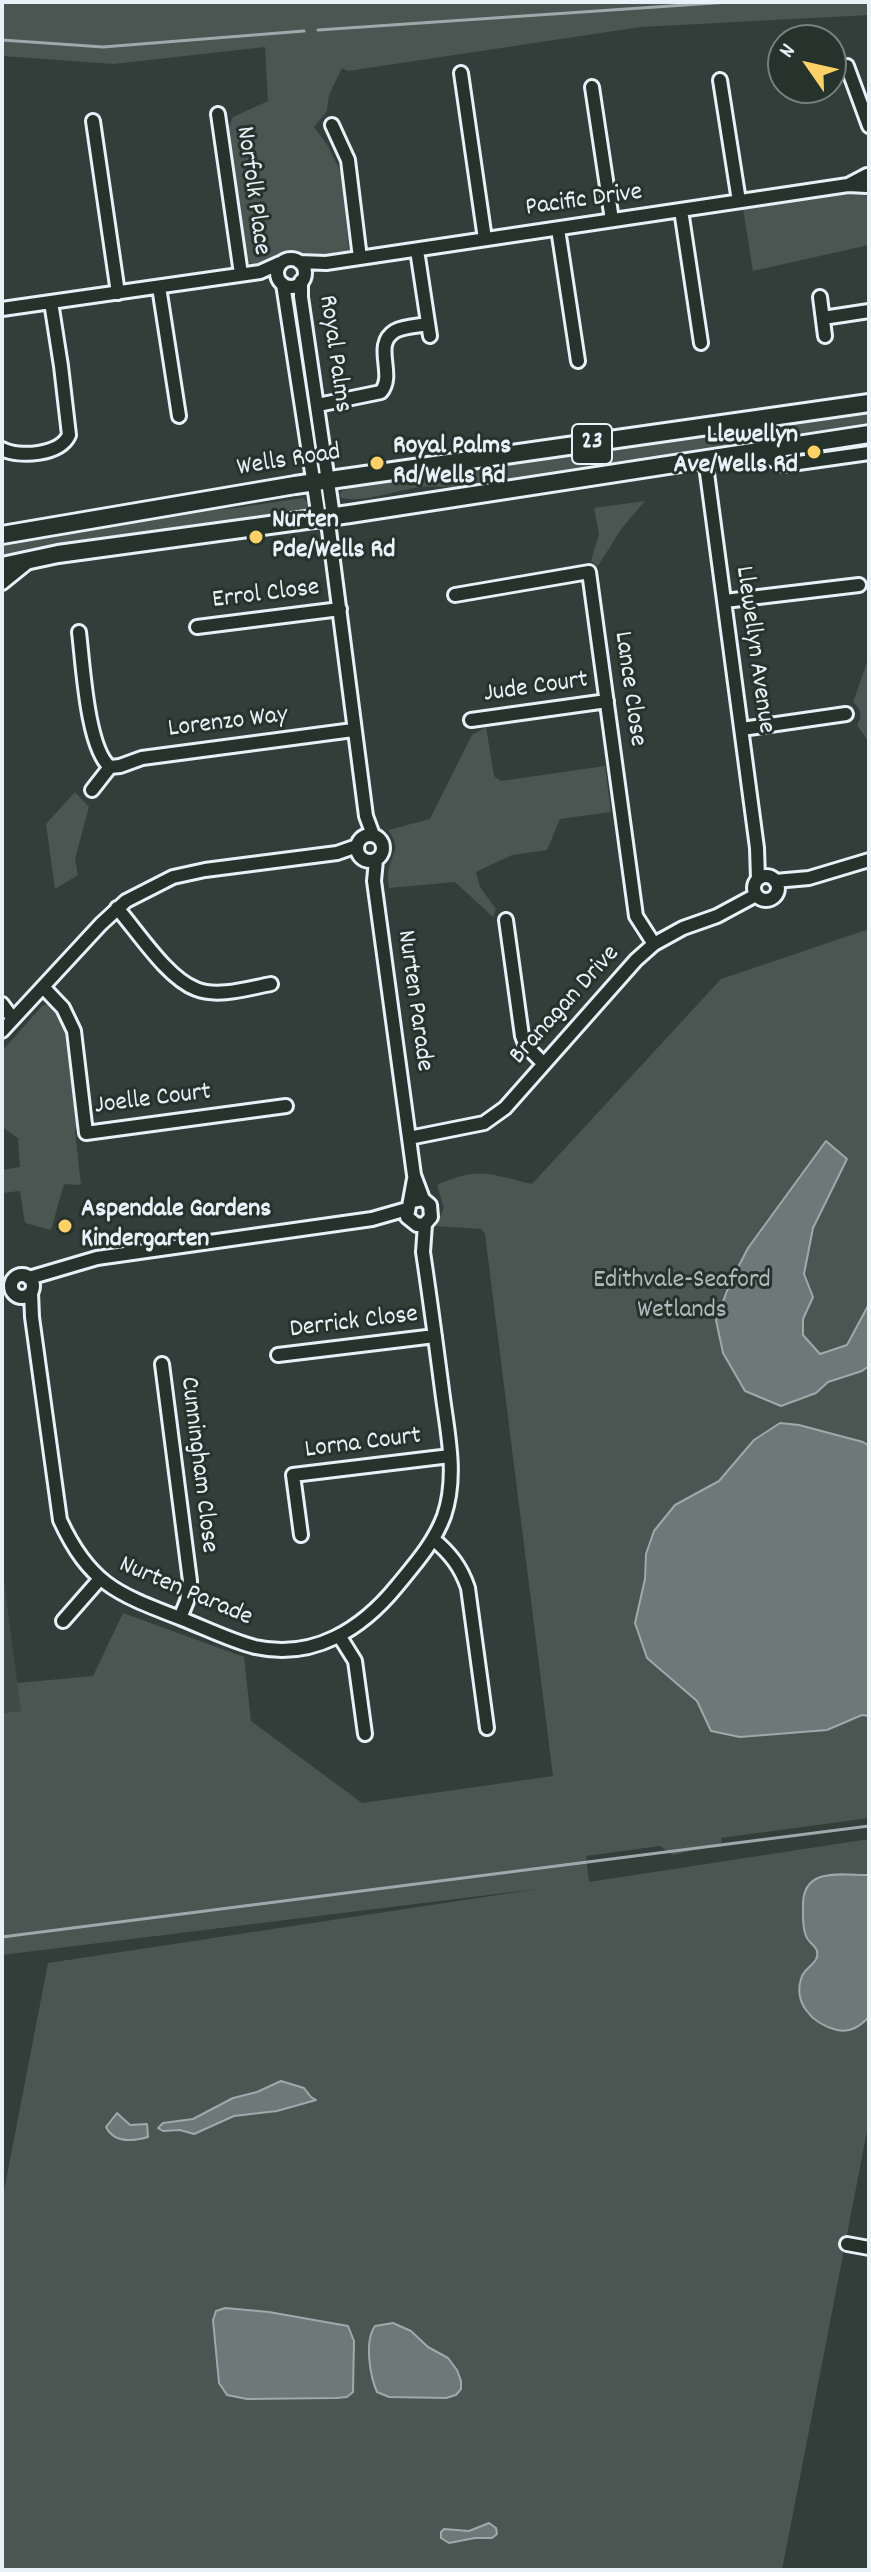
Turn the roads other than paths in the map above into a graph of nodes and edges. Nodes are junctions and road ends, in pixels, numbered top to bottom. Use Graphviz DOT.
graph roads {
  1 [pos="847,66"];
  2 [pos="461,73"];
  3 [pos="720,80"];
  4 [pos="592,87"];
  5 [pos="218,114"];
  6 [pos="93,121"];
  7 [pos="332,125"];
  8 [pos="869,126"];
  9 [pos="868,180"];
  10 [pos="739,201"];
  11 [pos="681,210"];
  12 [pos="612,220"];
  13 [pos="558,229"];
  14 [pos="485,239"];
  15 [pos="417,250"];
  16 [pos="360,258"];
  17 [pos="280,263"];
  18 [pos="260,272"];
  19 [pos="302,272"];
  20 [pos="241,274"];
  21 [pos="280,281"];
  22 [pos="159,287"];
  23 [pos="118,293"];
  24 [pos="820,297"];
  25 [pos="51,302"];
  26 [pos="2,309"];
  27 [pos="869,311"];
  28 [pos="823,318"];
  29 [pos="825,336"];
  30 [pos="701,343"];
  31 [pos="310,352"];
  32 [pos="294,354"];
  33 [pos="578,361"];
  34 [pos="869,403"];
  35 [pos="318,405"];
  36 [pos="179,416"];
  37 [pos="869,434"];
  38 [pos="2,449"];
  39 [pos="763,449"];
  40 [pos="869,453"];
  41 [pos="705,458"];
  42 [pos="322,481"];
  43 [pos="327,518"];
  44 [pos="2,535"];
  45 [pos="34,559"];
  46 [pos="2,566"];
  47 [pos="2,583"];
  48 [pos="859,585"];
  49 [pos="455,595"];
  50 [pos="725,601"];
  51 [pos="340,609"];
  52 [pos="197,627"];
  53 [pos="79,632"];
  54 [pos="607,701"];
  55 [pos="846,714"];
  56 [pos="471,720"];
  57 [pos="742,729"];
  58 [pos="353,730"];
  59 [pos="110,767"];
  60 [pos="92,790"];
  61 [pos="366,849"];
  62 [pos="869,860"];
  63 [pos="765,884"];
  64 [pos="117,908"];
  65 [pos="506,920"];
  66 [pos="654,944"];
  67 [pos="271,984"];
  68 [pos="43,987"];
  69 [pos="2,1004"];
  70 [pos="13,1019"];
  71 [pos="2,1031"];
  72 [pos="544,1064"];
  73 [pos="286,1106"];
  74 [pos="408,1134"];
  75 [pos="415,1213"];
  76 [pos="18,1289"];
  77 [pos="435,1336"];
  78 [pos="278,1355"];
  79 [pos="162,1364"];
  80 [pos="450,1456"];
  81 [pos="301,1535"];
  82 [pos="433,1539"];
  83 [pos="99,1580"];
  84 [pos="180,1618"];
  85 [pos="63,1621"];
  86 [pos="340,1637"];
  87 [pos="487,1728"];
  88 [pos="365,1734"];
  89 [pos="847,2244"];
  90 [pos="869,2248"];
  1 -- 8 [label="street"];
  2 -- 14 [label="street"];
  3 -- 10 [label="street"];
  4 -- 12 [label="street"];
  5 -- 20 [label="street, Norfolk Place"];
  6 -- 23 [label="street"];
  7 -- 16 [label="street"];
  9 -- 10 [label="street, Pacific Drive"];
  10 -- 11 [label="street, Pacific Drive"];
  11 -- 12 [label="street, Pacific Drive"];
  11 -- 30 [label="street"];
  12 -- 13 [label="street, Pacific Drive"];
  13 -- 14 [label="street, Pacific Drive"];
  13 -- 33 [label="street"];
  14 -- 15 [label="street, Pacific Drive"];
  15 -- 16 [label="street, Pacific Drive"];
  15 -- 35 [label="street"];
  16 -- 19 [label="street, Pacific Drive"];
  17 -- 18 [label="street"];
  17 -- 19 [label="street"];
  17 -- 21 [label="street"];
  18 -- 20 [label="street"];
  18 -- 21 [label="street"];
  19 -- 21 [label="street"];
  19 -- 31 [label="street, Royal Palms"];
  20 -- 22 [label="street"];
  21 -- 32 [label="street, Royal Palms"];
  22 -- 23 [label="street"];
  22 -- 36 [label="street"];
  23 -- 25 [label="street"];
  24 -- 28 [label="street"];
  25 -- 26 [label="street"];
  25 -- 38 [label="street"];
  27 -- 28 [label="street"];
  28 -- 29 [label="street"];
  31 -- 32 [label="street"];
  31 -- 35 [label="street, Royal Palms"];
  32 -- 42 [label="street, Royal Palms"];
  34 -- 42 [label="main road, Wells Road / 23"];
  35 -- 42 [label="street, Royal Palms"];
  37 -- 39 [label="main road, 23"];
  39 -- 40 [label="street"];
  39 -- 41 [label="main road, 23"];
  41 -- 43 [label="main road, 23"];
  41 -- 50 [label="street, Llewellyn Avenue"];
  42 -- 43 [label="street, Nurten Parade"];
  42 -- 44 [label="main road, Wells Road / 23"];
  43 -- 45 [label="main road, 23"];
  43 -- 51 [label="street, Nurten Parade"];
  45 -- 46 [label="main road, 23"];
  45 -- 47 [label="street"];
  48 -- 50 [label="street"];
  49 -- 54 [label="street, Lance Close"];
  50 -- 57 [label="street, Llewellyn Avenue"];
  51 -- 52 [label="street, Errol Close"];
  51 -- 58 [label="street, Nurten Parade"];
  53 -- 59 [label="street"];
  54 -- 56 [label="street, Jude Court"];
  54 -- 66 [label="street, Lance Close"];
  55 -- 57 [label="street"];
  57 -- 63 [label="street, Llewellyn Avenue"];
  58 -- 59 [label="street, Lorenzo Way"];
  58 -- 61 [label="street, Nurten Parade"];
  59 -- 60 [label="street"];
  61 -- 64 [label="street"];
  61 -- 74 [label="street, Nurten Parade"];
  62 -- 63 [label="street, Branagan Drive"];
  63 -- 66 [label="street, Branagan Drive"];
  64 -- 67 [label="street"];
  64 -- 68 [label="street"];
  65 -- 72 [label="street"];
  66 -- 72 [label="street, Branagan Drive"];
  68 -- 70 [label="street"];
  68 -- 73 [label="street, Joelle Court"];
  69 -- 70 [label="street"];
  70 -- 71 [label="street"];
  72 -- 74 [label="street, Branagan Drive"];
  74 -- 75 [label="street, Nurten Parade"];
  75 -- 76 [label="street"];
  75 -- 77 [label="street, Nurten Parade"];
  76 -- 83 [label="street, Nurten Parade"];
  77 -- 78 [label="street, Derrick Close"];
  77 -- 80 [label="street, Nurten Parade"];
  79 -- 84 [label="street, Cunningham Close"];
  80 -- 81 [label="street, Lorna Court"];
  80 -- 82 [label="street, Nurten Parade"];
  82 -- 86 [label="street, Nurten Parade"];
  82 -- 87 [label="street"];
  83 -- 84 [label="street, Nurten Parade"];
  83 -- 85 [label="street"];
  84 -- 86 [label="street, Nurten Parade"];
  86 -- 88 [label="street"];
  89 -- 90 [label="street"];
}
